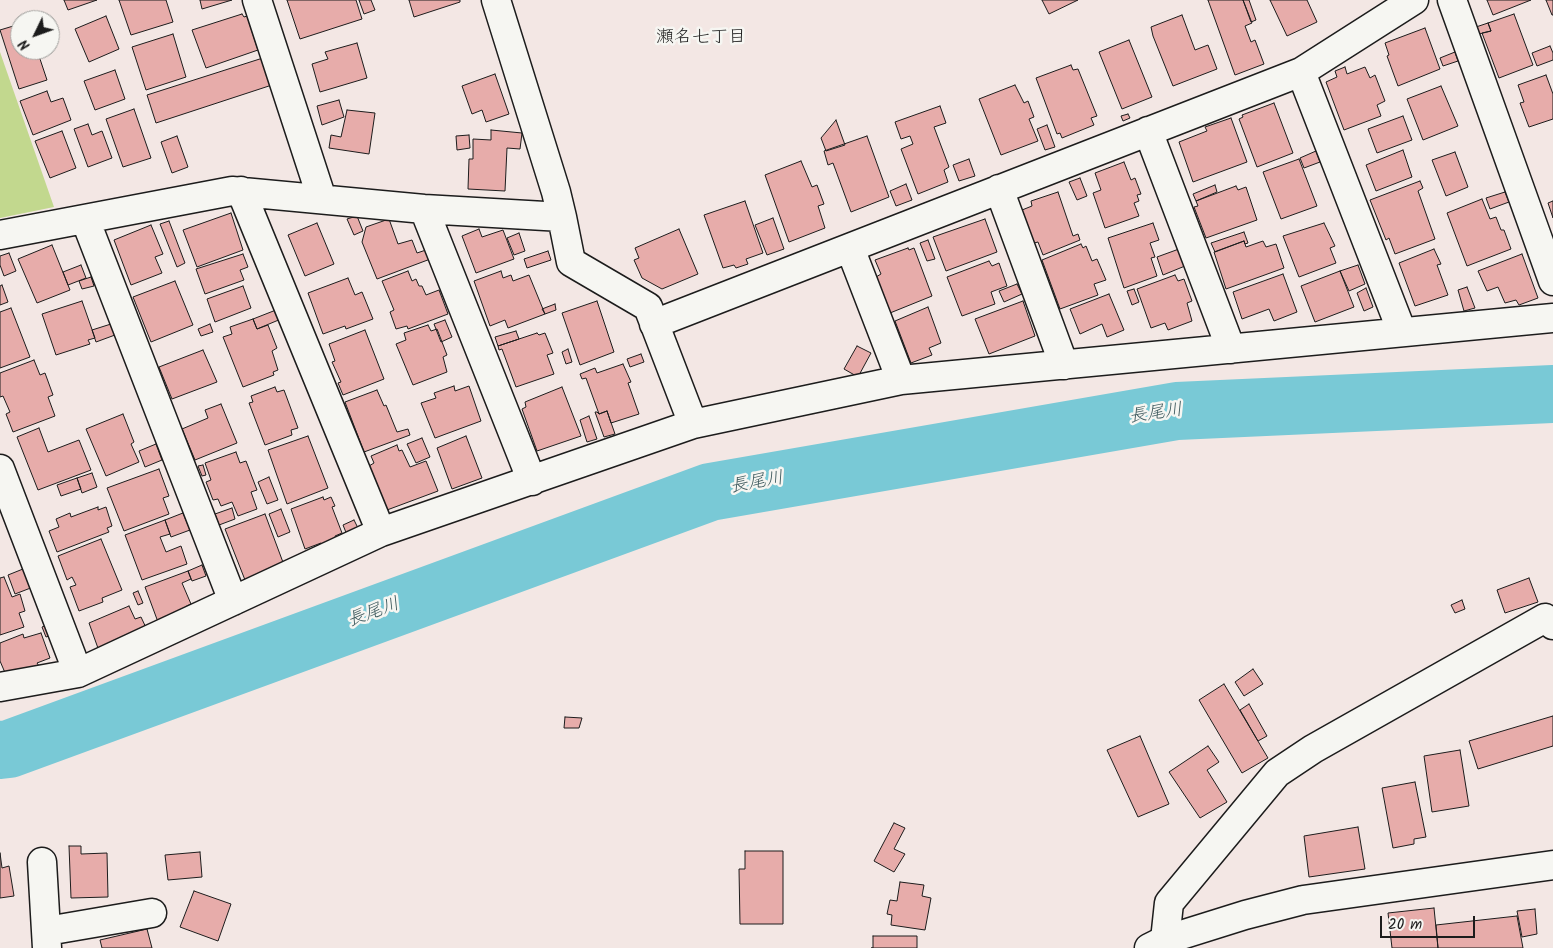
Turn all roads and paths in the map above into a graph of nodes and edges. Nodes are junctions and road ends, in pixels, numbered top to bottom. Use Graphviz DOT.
graph roads {
  1 [pos="257,0"];
  2 [pos="496,0"];
  3 [pos="1414,0"];
  4 [pos="1452,0"];
  5 [pos="1301,72"];
  6 [pos="1148,131"];
  7 [pos="999,190"];
  8 [pos="240,191"];
  9 [pos="322,199"];
  10 [pos="424,209"];
  11 [pos="562,217"];
  12 [pos="86,219"];
  13 [pos="0,235"];
  14 [pos="850,248"];
  15 [pos="1553,281"];
  16 [pos="1553,318"];
  17 [pos="654,324"];
  18 [pos="1402,332"];
  19 [pos="1231,349"];
  20 [pos="1064,365"];
  21 [pos="901,380"];
  22 [pos="694,424"];
  23 [pos="0,469"];
  24 [pos="532,481"];
  25 [pos="381,532"];
  26 [pos="233,601"];
  27 [pos="1553,625"];
  28 [pos="78,673"];
  29 [pos="0,687"];
  30 [pos="42,862"];
  31 [pos="1553,866"];
  32 [pos="152,913"];
  33 [pos="47,940"];
  34 [pos="1157,944"];
  1 -- 9 [label="street"];
  2 -- 11 [label="street"];
  3 -- 5 [label="street"];
  4 -- 15 [label="street"];
  5 -- 6 [label="street"];
  5 -- 18 [label="street"];
  6 -- 7 [label="street"];
  6 -- 19 [label="street"];
  7 -- 14 [label="street"];
  7 -- 20 [label="street"];
  8 -- 9 [label="street"];
  8 -- 12 [label="street"];
  8 -- 25 [label="street"];
  9 -- 10 [label="street"];
  10 -- 11 [label="street"];
  10 -- 24 [label="street"];
  11 -- 17 [label="street"];
  12 -- 13 [label="street"];
  12 -- 26 [label="street"];
  14 -- 17 [label="street"];
  14 -- 21 [label="street"];
  16 -- 18 [label="street"];
  17 -- 22 [label="street"];
  18 -- 19 [label="street"];
  19 -- 20 [label="street"];
  20 -- 21 [label="street"];
  21 -- 22 [label="street"];
  22 -- 24 [label="street"];
  23 -- 28 [label="street"];
  24 -- 25 [label="street"];
  25 -- 26 [label="street"];
  26 -- 28 [label="street"];
  27 -- 34 [label="street"];
  28 -- 29 [label="street"];
  30 -- 33 [label="street"];
  31 -- 34 [label="street"];
  32 -- 33 [label="street"];
}
